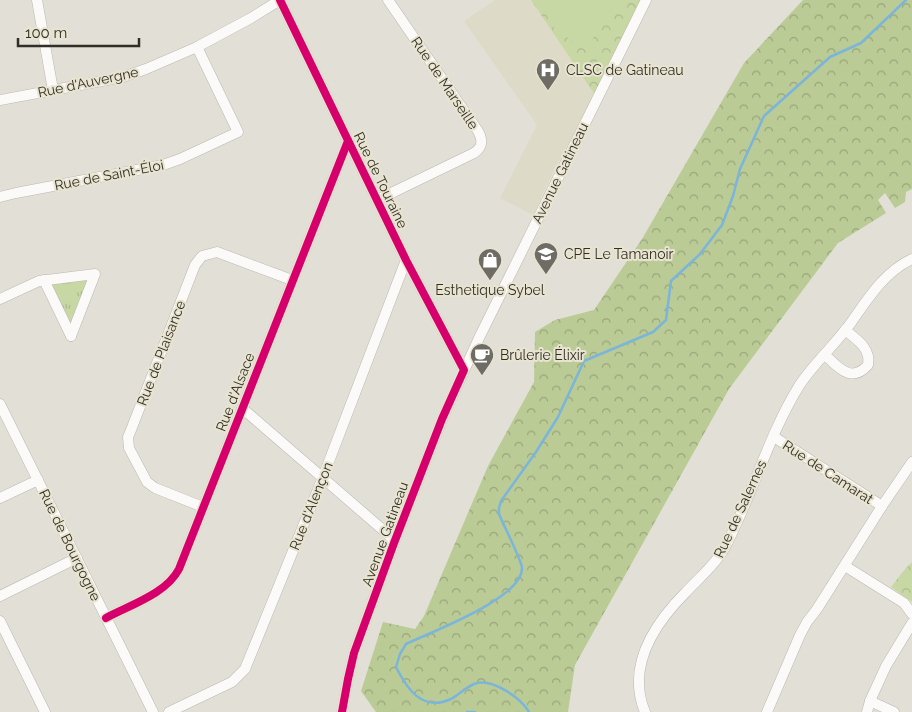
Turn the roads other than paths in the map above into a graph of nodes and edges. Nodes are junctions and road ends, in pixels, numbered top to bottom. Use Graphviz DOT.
graph roads {
  1 [pos="37,0"];
  2 [pos="280,0"];
  3 [pos="388,0"];
  4 [pos="646,0"];
  5 [pos="197,48"];
  6 [pos="53,90"];
  7 [pos="0,100"];
  8 [pos="348,142"];
  9 [pos="0,197"];
  10 [pos="377,200"];
  11 [pos="912,259"];
  12 [pos="406,260"];
  13 [pos="44,280"];
  14 [pos="292,280"];
  15 [pos="0,299"];
  16 [pos="845,330"];
  17 [pos="825,355"];
  18 [pos="464,370"];
  19 [pos="0,404"];
  20 [pos="242,408"];
  21 [pos="774,437"];
  22 [pos="912,462"];
  23 [pos="322,477"];
  24 [pos="38,480"];
  25 [pos="0,498"];
  26 [pos="882,506"];
  27 [pos="203,507"];
  28 [pos="394,542"];
  29 [pos="77,558"];
  30 [pos="845,566"];
  31 [pos="0,596"];
  32 [pos="912,614"];
  33 [pos="106,618"];
  34 [pos="0,621"];
  35 [pos="912,623"];
  36 [pos="870,701"];
  37 [pos="45,712"];
  38 [pos="152,712"];
  39 [pos="169,712"];
  40 [pos="342,712"];
  41 [pos="645,712"];
  42 [pos="767,712"];
  43 [pos="867,712"];
  44 [pos="894,712"];
  1 -- 6 [label="street"];
  2 -- 5 [label="street, Rue d'Auvergne"];
  2 -- 8 [label="street, Rue de Touraine"];
  3 -- 10 [label="street, Rue de Marseille"];
  4 -- 18 [label="street, Avenue Gatineau"];
  5 -- 6 [label="street, Rue d'Auvergne"];
  5 -- 9 [label="street, Rue de Saint-Éloi"];
  6 -- 7 [label="street, Rue d'Auvergne"];
  8 -- 10 [label="street, Rue de Touraine"];
  8 -- 14 [label="street, Rue d'Alsace"];
  10 -- 12 [label="street, Rue de Touraine"];
  11 -- 16 [label="street, Rue de Salernes"];
  12 -- 18 [label="street, Rue de Touraine"];
  12 -- 23 [label="street, Rue d'Alençon"];
  13 -- 13 [label="street"];
  13 -- 15 [label="street"];
  14 -- 20 [label="street, Rue d'Alsace"];
  14 -- 27 [label="street, Rue de Plaisance"];
  16 -- 17 [label="street, Rue de Salernes"];
  16 -- 17 [label="street"];
  17 -- 21 [label="street, Rue de Salernes"];
  18 -- 28 [label="street, Avenue Gatineau"];
  19 -- 24 [label="street, Rue de Bourgogne"];
  20 -- 23 [label="street"];
  20 -- 27 [label="street, Rue d'Alsace"];
  21 -- 26 [label="street, Rue de Camarat"];
  21 -- 41 [label="street, Rue de Salernes"];
  22 -- 26 [label="street"];
  23 -- 28 [label="street"];
  23 -- 39 [label="street, Rue d'Alençon"];
  24 -- 25 [label="street"];
  24 -- 29 [label="street, Rue de Bourgogne"];
  26 -- 30 [label="street"];
  27 -- 33 [label="street, Rue d'Alsace"];
  28 -- 40 [label="street, Avenue Gatineau"];
  29 -- 31 [label="street"];
  29 -- 33 [label="street, Rue de Bourgogne"];
  30 -- 32 [label="street"];
  30 -- 42 [label="street"];
  33 -- 38 [label="street, Rue de Bourgogne"];
  34 -- 37 [label="street"];
  35 -- 36 [label="street"];
  36 -- 43 [label="street"];
  36 -- 44 [label="street"];
}
